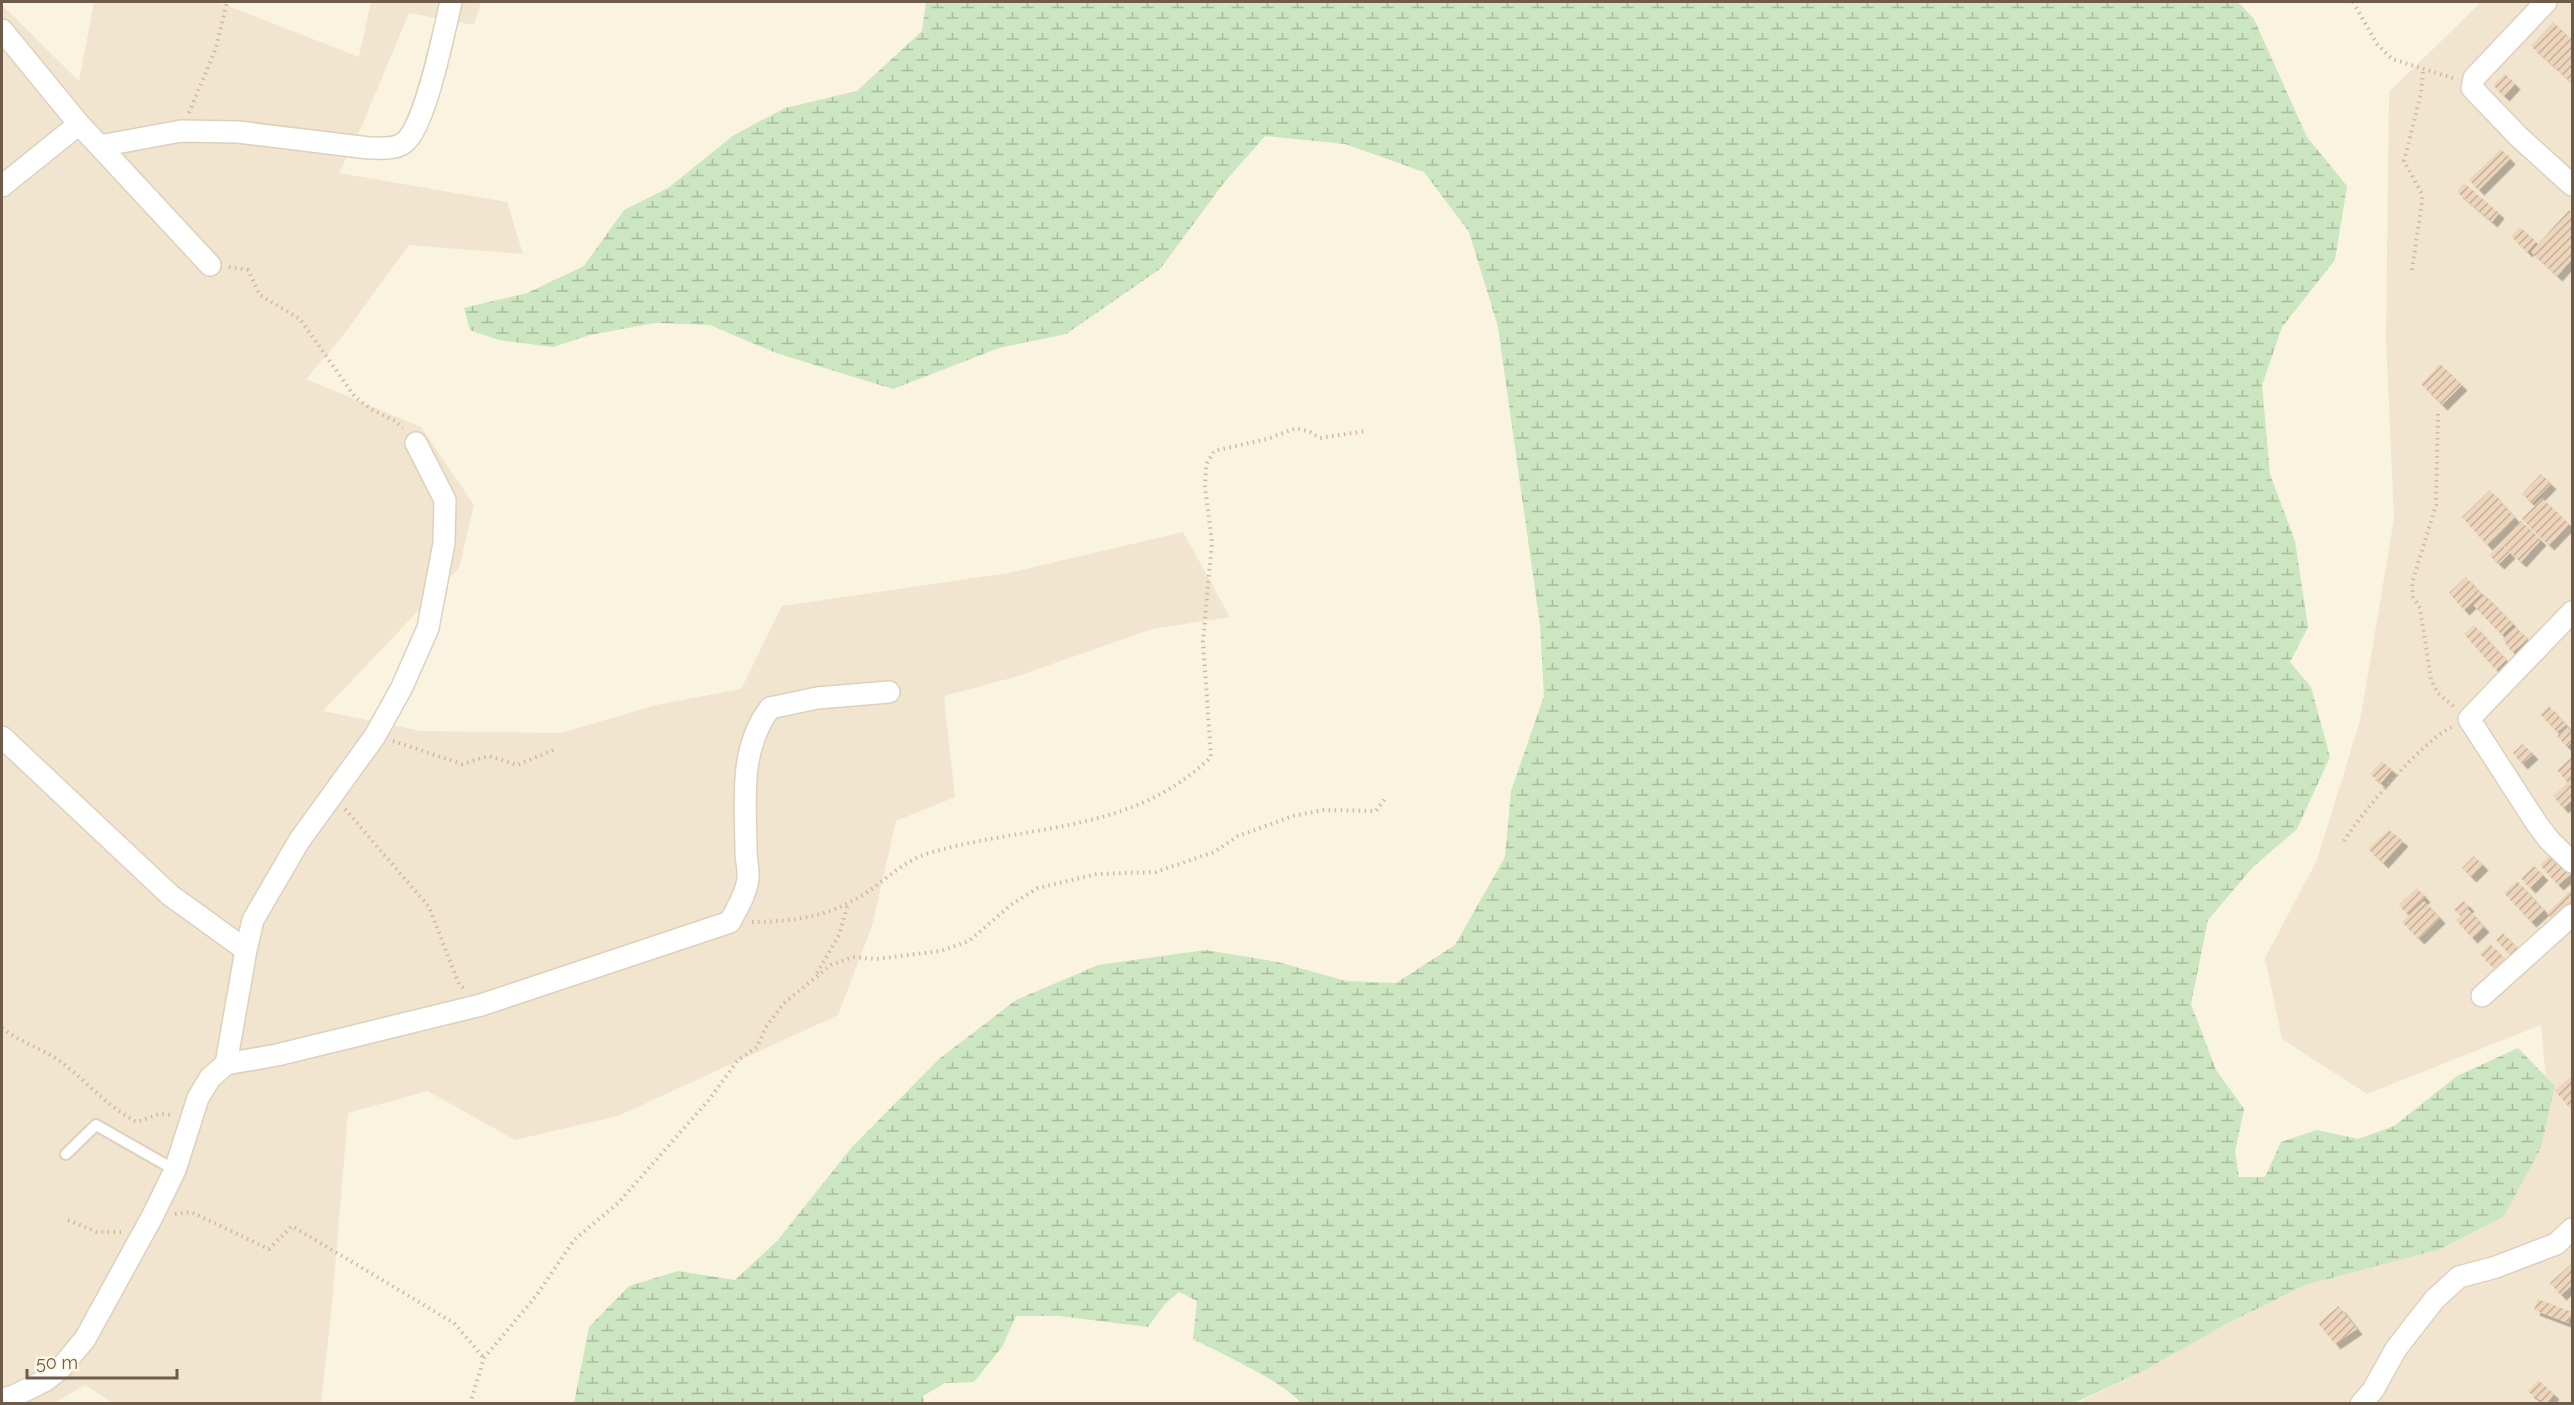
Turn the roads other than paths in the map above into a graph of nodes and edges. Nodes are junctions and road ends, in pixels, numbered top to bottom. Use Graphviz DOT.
graph roads {
  1 [pos="450,2"];
  2 [pos="2546,2"];
  3 [pos="2,30"];
  4 [pos="79,124"];
  5 [pos="100,146"];
  6 [pos="2572,185"];
  7 [pos="2,186"];
  8 [pos="210,265"];
  9 [pos="416,443"];
  10 [pos="2572,612"];
  11 [pos="889,692"];
  12 [pos="2,737"];
  13 [pos="2572,861"];
  14 [pos="2572,915"];
  15 [pos="246,950"];
  16 [pos="2482,996"];
  17 [pos="226,1064"];
  18 [pos="66,1154"];
  19 [pos="175,1170"];
  20 [pos="2572,1229"];
  21 [pos="2,1399"];
  22 [pos="2361,1404"];
  1 -- 5 [label="street"];
  2 -- 6 [label="street"];
  3 -- 4 [label="street"];
  4 -- 5 [label="street"];
  4 -- 7 [label="street"];
  5 -- 8 [label="street"];
  9 -- 15 [label="street"];
  10 -- 13 [label="street"];
  11 -- 17 [label="street"];
  12 -- 15 [label="street"];
  14 -- 16 [label="street"];
  15 -- 17 [label="street"];
  17 -- 19 [label="street"];
  18 -- 19 [label="lane"];
  19 -- 21 [label="street"];
  20 -- 22 [label="street"];
}
